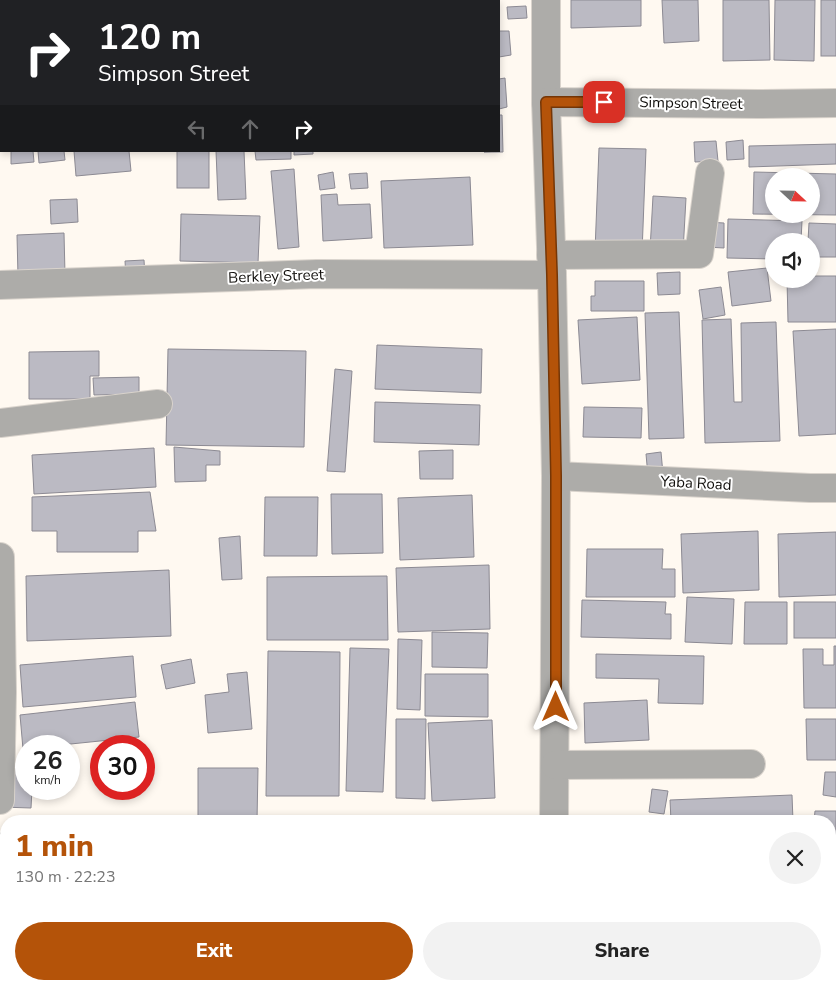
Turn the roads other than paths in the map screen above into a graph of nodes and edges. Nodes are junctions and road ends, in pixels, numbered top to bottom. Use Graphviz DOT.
graph roads {
  1 [pos="546,0"];
  2 [pos="546,102"];
  3 [pos="836,103"];
  4 [pos="710,173"];
  5 [pos="552,265"];
  6 [pos="0,285"];
  7 [pos="158,404"];
  8 [pos="0,423"];
  9 [pos="556,476"];
  10 [pos="836,488"];
  11 [pos="0,557"];
  12 [pos="751,764"];
  13 [pos="555,765"];
  14 [pos="0,800"];
  15 [pos="554,815"];
  1 -- 2 [label="street"];
  2 -- 3 [label="street, Simpson Street"];
  2 -- 5 [label="street"];
  4 -- 5 [label="street, Berkley Street"];
  5 -- 6 [label="street, Berkley Street"];
  5 -- 9 [label="street"];
  7 -- 8 [label="street"];
  9 -- 10 [label="street, Yaba Road"];
  9 -- 13 [label="street"];
  11 -- 14 [label="street"];
  12 -- 13 [label="street"];
  13 -- 15 [label="street"];
}
